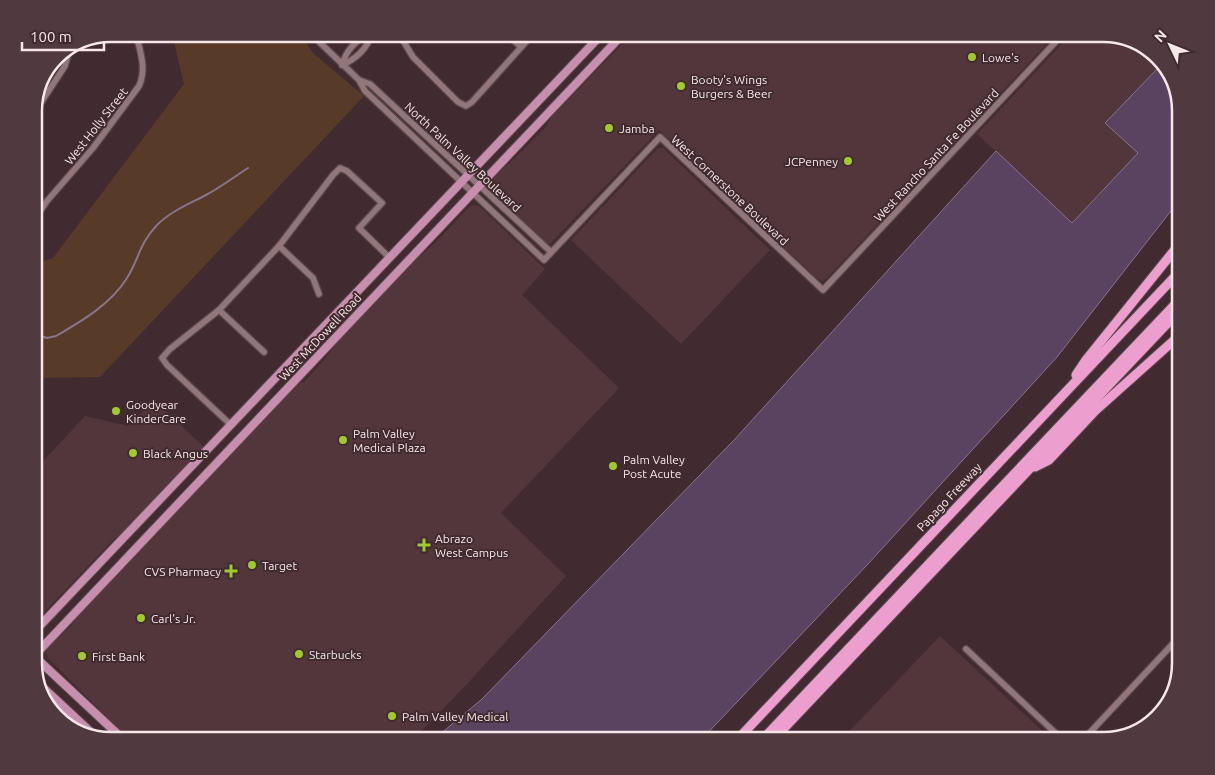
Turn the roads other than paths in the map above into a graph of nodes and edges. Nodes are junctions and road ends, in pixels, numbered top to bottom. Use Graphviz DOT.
graph roads {
  1 [pos="138,43"];
  2 [pos="321,43"];
  3 [pos="356,43"];
  4 [pos="368,43"];
  5 [pos="404,43"];
  6 [pos="516,43"];
  7 [pos="524,43"];
  8 [pos="593,43"];
  9 [pos="614,43"];
  10 [pos="1055,43"];
  11 [pos="520,47"];
  12 [pos="67,60"];
  13 [pos="342,65"];
  14 [pos="359,80"];
  15 [pos="45,97"];
  16 [pos="468,175"];
  17 [pos="461,183"];
  18 [pos="480,185"];
  19 [pos="472,193"];
  20 [pos="43,207"];
  21 [pos="279,246"];
  22 [pos="552,252"];
  23 [pos="1172,253"];
  24 [pos="390,258"];
  25 [pos="544,260"];
  26 [pos="1172,280"];
  27 [pos="823,290"];
  28 [pos="319,294"];
  29 [pos="1172,307"];
  30 [pos="219,310"];
  31 [pos="1172,319"];
  32 [pos="1172,342"];
  33 [pos="264,352"];
  34 [pos="1064,394"];
  35 [pos="231,425"];
  36 [pos="1028,471"];
  37 [pos="145,516"];
  38 [pos="156,527"];
  39 [pos="43,623"];
  40 [pos="1172,645"];
  41 [pos="43,646"];
  42 [pos="966,649"];
  43 [pos="43,664"];
  44 [pos="50,694"];
  45 [pos="85,726"];
  46 [pos="115,732"];
  47 [pos="745,732"];
  48 [pos="770,732"];
  49 [pos="781,732"];
  50 [pos="1054,732"];
  51 [pos="1090,732"];
  1 -- 20 [label="street, West Holly Street"];
  2 -- 13 [label="street, North Palm Valley Boulevard"];
  3 -- 13 [label="street"];
  4 -- 13 [label="street"];
  5 -- 11 [label="street"];
  6 -- 11 [label="street"];
  7 -- 11 [label="street"];
  8 -- 16 [label="main road, West McDowell Road"];
  9 -- 18 [label="main road, West McDowell Road"];
  10 -- 27 [label="street, West Rancho Santa Fe Boulevard"];
  12 -- 15 [label="street"];
  13 -- 14 [label="street, North Palm Valley Boulevard"];
  14 -- 16 [label="street, North Palm Valley Boulevard"];
  14 -- 17 [label="street, North Palm Valley Boulevard"];
  16 -- 17 [label="main road, West McDowell Road"];
  16 -- 18 [label="street, North Palm Valley Boulevard"];
  17 -- 19 [label="street, North Palm Valley Boulevard"];
  17 -- 24 [label="main road, West McDowell Road"];
  18 -- 19 [label="main road, West McDowell Road"];
  18 -- 22 [label="street, North Palm Valley Boulevard"];
  19 -- 25 [label="street, North Palm Valley Boulevard"];
  19 -- 38 [label="main road, West McDowell Road"];
  21 -- 24 [label="street"];
  21 -- 28 [label="street"];
  21 -- 30 [label="street"];
  22 -- 25 [label="street, West Cornerstone Boulevard"];
  22 -- 27 [label="street, West Cornerstone Boulevard"];
  23 -- 34 [label="highway"];
  24 -- 35 [label="main road, West McDowell Road"];
  26 -- 34 [label="highway, Papago Freeway"];
  29 -- 48 [label="highway"];
  30 -- 33 [label="street"];
  30 -- 35 [label="street"];
  31 -- 36 [label="highway"];
  32 -- 36 [label="highway"];
  34 -- 47 [label="highway, Papago Freeway"];
  35 -- 37 [label="main road, West McDowell Road"];
  36 -- 49 [label="highway"];
  37 -- 38 [label="main road"];
  37 -- 39 [label="main road, West McDowell Road"];
  38 -- 41 [label="main road, West McDowell Road"];
  40 -- 51 [label="street"];
  42 -- 50 [label="street"];
  43 -- 46 [label="main road"];
  44 -- 45 [label="main road"];
}
